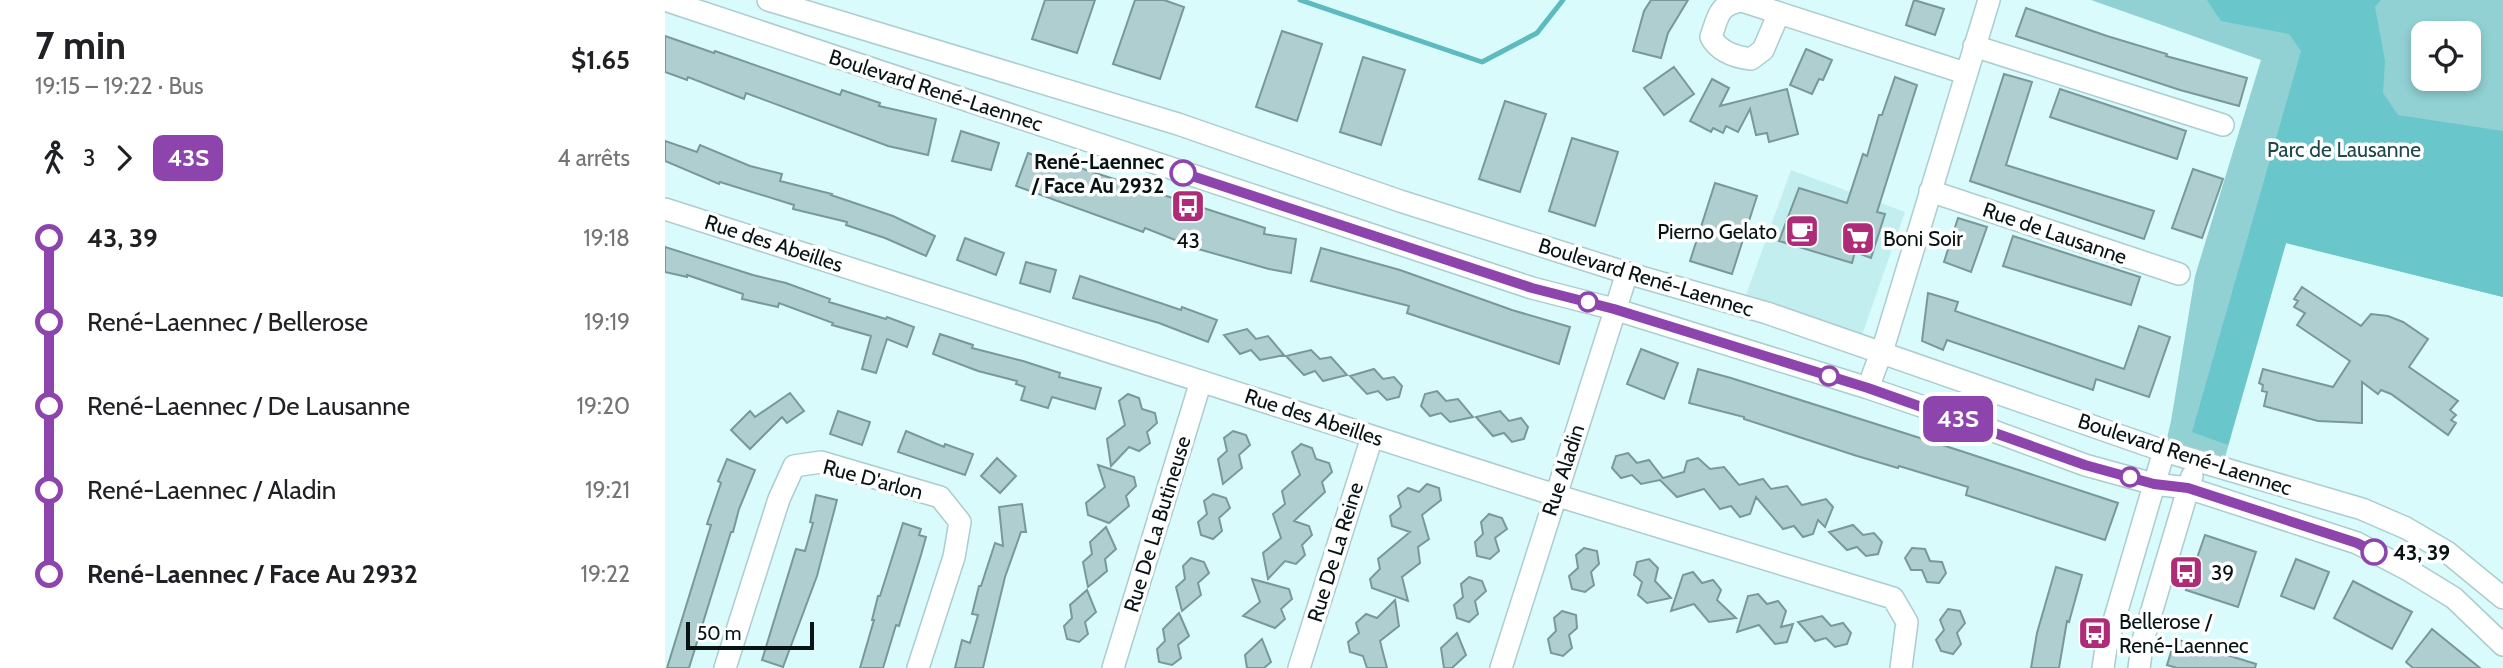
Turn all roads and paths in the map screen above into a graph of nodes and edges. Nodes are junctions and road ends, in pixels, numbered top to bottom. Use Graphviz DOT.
graph roads {
  1 [pos="665,0"];
  2 [pos="768,0"];
  3 [pos="1989,0"];
  4 [pos="1779,13"];
  5 [pos="1974,46"];
  6 [pos="1965,73"];
  7 [pos="2223,125"];
  8 [pos="1930,191"];
  9 [pos="665,209"];
  10 [pos="1627,273"];
  11 [pos="2179,274"];
  12 [pos="1614,309"];
  13 [pos="1882,352"];
  14 [pos="1201,381"];
  15 [pos="1868,388"];
  16 [pos="1372,437"];
  17 [pos="2164,450"];
  18 [pos="2197,460"];
  19 [pos="2154,484"];
  20 [pos="2188,488"];
  21 [pos="1555,495"];
  22 [pos="2503,598"];
  23 [pos="2503,645"];
  24 [pos="725,668"];
  25 [pos="918,668"];
  26 [pos="1113,668"];
  27 [pos="1299,668"];
  28 [pos="1501,668"];
  29 [pos="1901,668"];
  30 [pos="2103,668"];
  31 [pos="2139,668"];
  1 -- 12 [label="street, Boulevard René-Laennec"];
  2 -- 10 [label="street, Boulevard René-Laennec"];
  3 -- 5 [label="street"];
  4 -- 6 [label="street"];
  5 -- 6 [label="street"];
  5 -- 7 [label="street"];
  6 -- 8 [label="street"];
  8 -- 11 [label="street, Rue de Lausanne"];
  8 -- 13 [label="street"];
  9 -- 14 [label="street, Rue des Abeilles"];
  10 -- 12 [label="street, Rue Aladin"];
  10 -- 13 [label="street, Boulevard René-Laennec"];
  12 -- 15 [label="street, Boulevard René-Laennec"];
  12 -- 21 [label="street, Rue Aladin"];
  13 -- 15 [label="street"];
  13 -- 17 [label="street, Boulevard René-Laennec"];
  14 -- 16 [label="street, Rue des Abeilles"];
  14 -- 26 [label="street, Rue De La Butineuse"];
  15 -- 19 [label="street, Boulevard René-Laennec"];
  16 -- 21 [label="street, Rue des Abeilles"];
  16 -- 27 [label="street, Rue De La Reine"];
  17 -- 18 [label="street, Boulevard René-Laennec"];
  17 -- 19 [label="street"];
  18 -- 20 [label="street"];
  18 -- 22 [label="street, Boulevard René-Laennec"];
  19 -- 20 [label="street, Boulevard René-Laennec"];
  19 -- 30 [label="street"];
  20 -- 23 [label="street, Boulevard René-Laennec"];
  20 -- 31 [label="street"];
  21 -- 28 [label="street, Rue Aladin"];
  21 -- 29 [label="street, Rue des Abeilles"];
  24 -- 25 [label="street, Rue D'arlon"];
}
